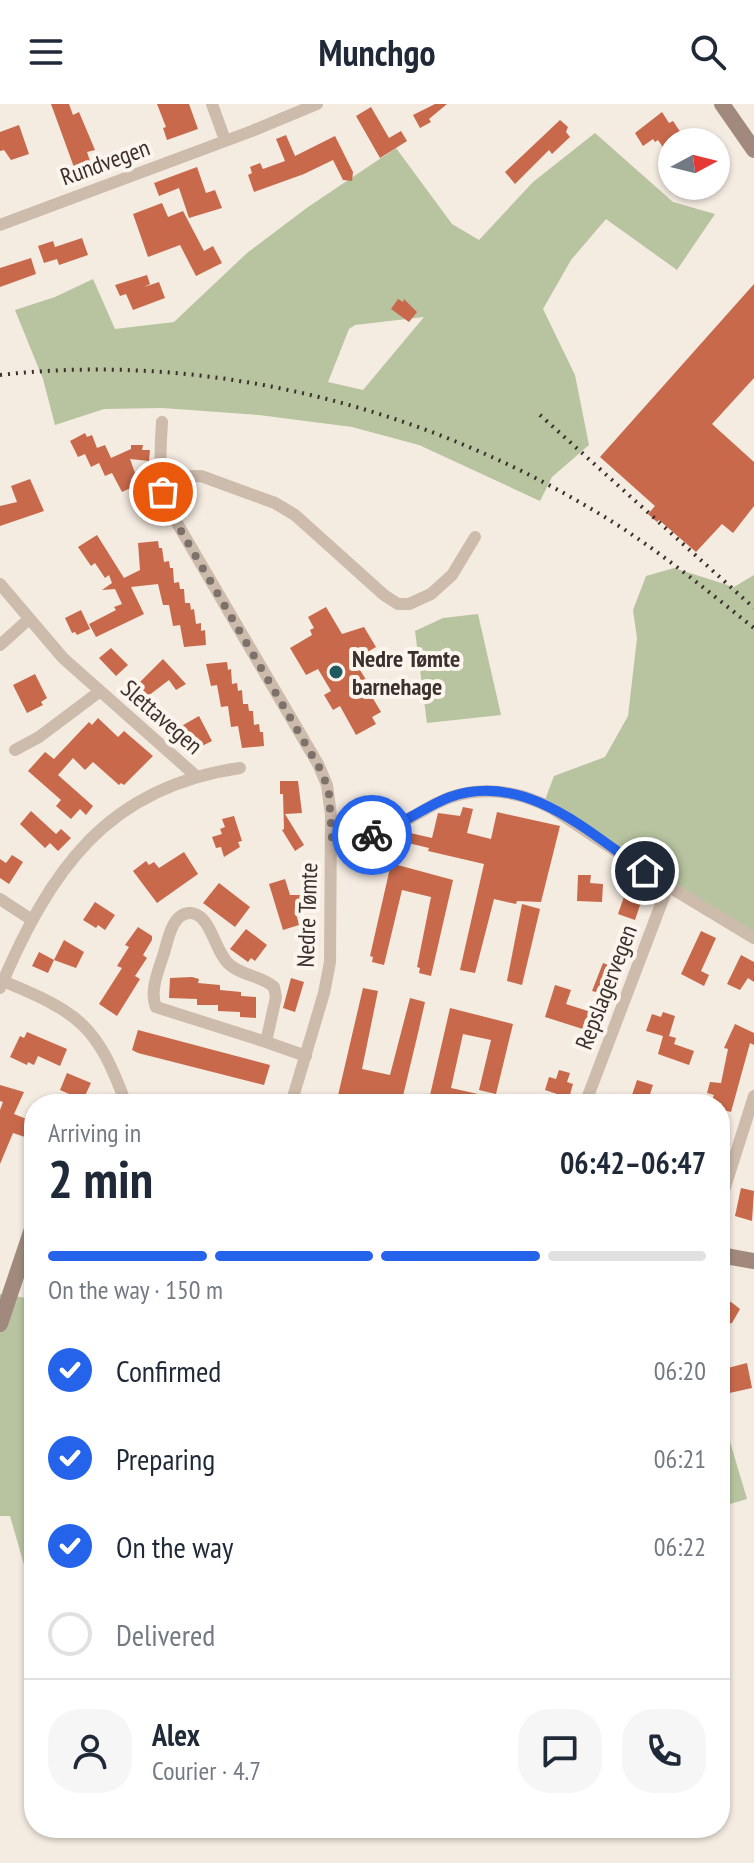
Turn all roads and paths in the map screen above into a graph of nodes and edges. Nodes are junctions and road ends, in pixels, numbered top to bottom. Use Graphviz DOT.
graph roads {
  1 [pos="212,104"];
  2 [pos="317,104"];
  3 [pos="722,104"];
  4 [pos="225,140"];
  5 [pos="754,150"];
  6 [pos="0,225"];
  7 [pos="162,422"];
  8 [pos="161,477"];
  9 [pos="475,537"];
  10 [pos="0,584"];
  11 [pos="29,619"];
  12 [pos="0,645"];
  13 [pos="99,692"];
  14 [pos="15,750"];
  15 [pos="240,768"];
  16 [pos="196,776"];
  17 [pos="332,839"];
  18 [pos="668,886"];
  19 [pos="0,899"];
  20 [pos="32,920"];
  21 [pos="754,938"];
  22 [pos="2,984"];
  23 [pos="266,1042"];
  24 [pos="306,1056"];
  25 [pos="122,1094"];
  26 [pos="294,1094"];
  27 [pos="589,1094"];
  28 [pos="754,1096"];
  29 [pos="730,1172"];
  30 [pos="24,1253"];
  31 [pos="730,1257"];
  32 [pos="754,1261"];
  33 [pos="0,1324"];
  1 -- 4 [label="street"];
  2 -- 4 [label="street, Rundvegen"];
  3 -- 5 [label="street"];
  4 -- 6 [label="street, Rundvegen"];
  7 -- 8 [label="street, Nedre Tømte"];
  8 -- 9 [label="street"];
  8 -- 17 [label="street, Nedre Tømte"];
  10 -- 11 [label="street, Slettavegen"];
  11 -- 12 [label="street"];
  11 -- 13 [label="street, Slettavegen"];
  13 -- 14 [label="street, Slettavegen"];
  13 -- 16 [label="street, Slettavegen"];
  15 -- 16 [label="street"];
  16 -- 20 [label="street"];
  17 -- 18 [label="street"];
  17 -- 24 [label="street, Nedre Tømte"];
  18 -- 21 [label="street"];
  18 -- 27 [label="street, Repslagervegen"];
  19 -- 20 [label="street"];
  20 -- 22 [label="street"];
  22 -- 25 [label="street"];
  23 -- 23 [label="street"];
  23 -- 24 [label="street"];
  24 -- 26 [label="street, Nedre Tømte"];
  28 -- 29 [label="street"];
  30 -- 33 [label="street"];
  31 -- 32 [label="street"];
}
